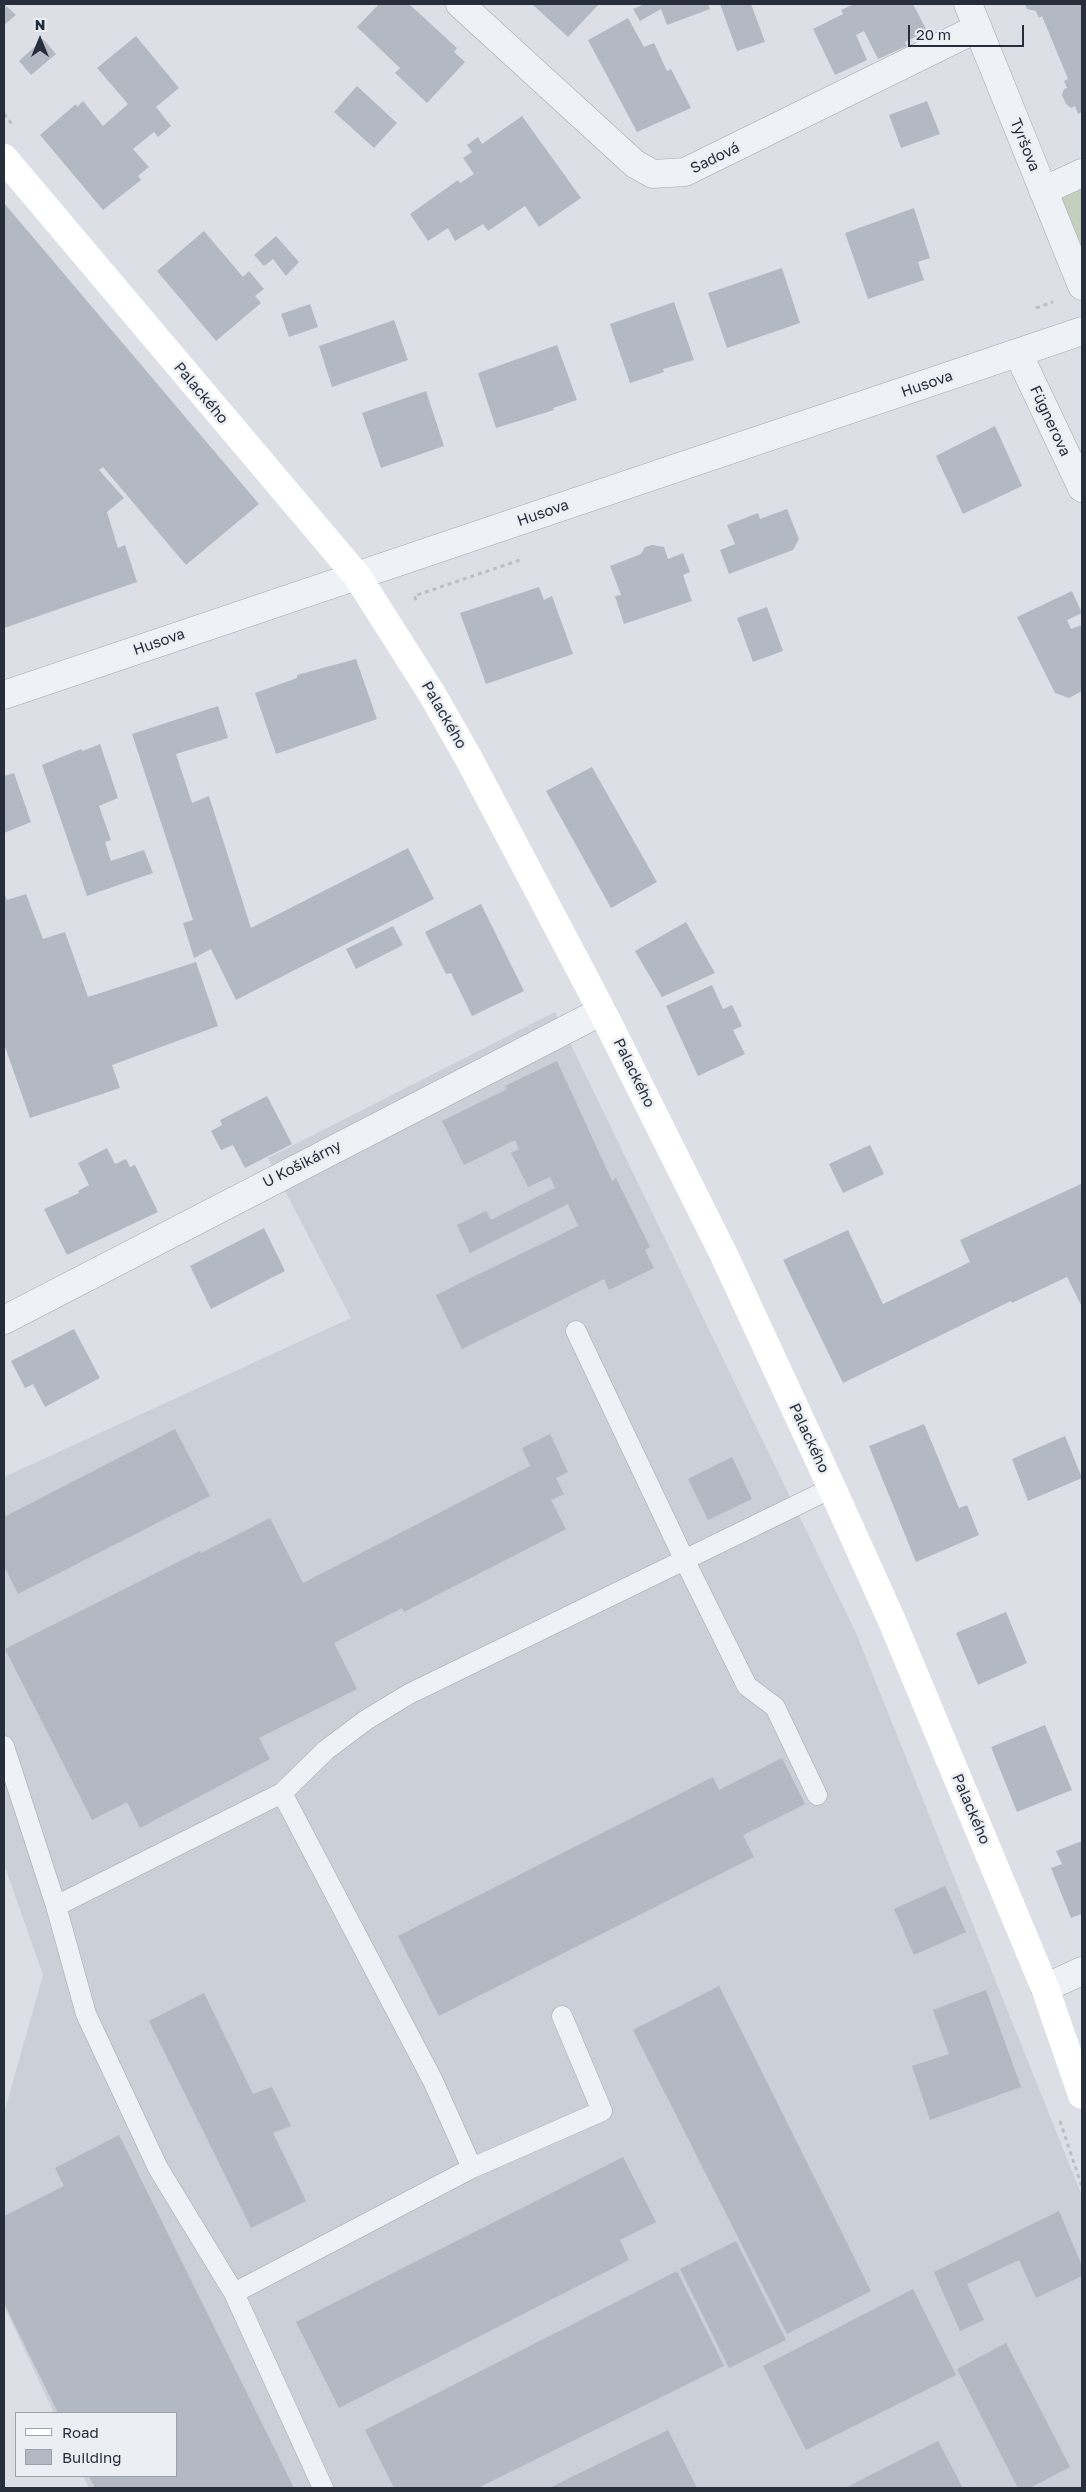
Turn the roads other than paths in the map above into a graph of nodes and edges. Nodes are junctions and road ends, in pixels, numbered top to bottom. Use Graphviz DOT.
graph roads {
  1 [pos="460,4"];
  2 [pos="973,16"];
  3 [pos="4,158"];
  4 [pos="1082,173"];
  5 [pos="1043,190"];
  6 [pos="1082,286"];
  7 [pos="1082,331"];
  8 [pos="1018,353"];
  9 [pos="1082,488"];
  10 [pos="356,576"];
  11 [pos="4,695"];
  12 [pos="602,1011"];
  13 [pos="4,1320"];
  14 [pos="576,1330"];
  15 [pos="832,1488"];
  16 [pos="685,1561"];
  17 [pos="4,1746"];
  18 [pos="282,1793"];
  19 [pos="817,1795"];
  20 [pos="56,1906"];
  21 [pos="1082,1971"];
  22 [pos="1045,1988"];
  23 [pos="562,2016"];
  24 [pos="1082,2095"];
  25 [pos="472,2168"];
  26 [pos="234,2292"];
  27 [pos="323,2488"];
  1 -- 2 [label="street, Sadová"];
  2 -- 5 [label="street, Tyršova"];
  3 -- 10 [label="street, Palackého"];
  4 -- 5 [label="street"];
  5 -- 6 [label="street, Tyršova"];
  7 -- 8 [label="street, Husova"];
  8 -- 9 [label="street, Fügnerova"];
  8 -- 10 [label="street, Husova"];
  10 -- 11 [label="street, Husova"];
  10 -- 12 [label="street, Palackého"];
  12 -- 13 [label="street, U Košikárny"];
  12 -- 15 [label="street, Palackého"];
  14 -- 16 [label="lane"];
  15 -- 16 [label="lane"];
  15 -- 22 [label="street, Palackého"];
  16 -- 18 [label="lane"];
  16 -- 19 [label="lane"];
  17 -- 20 [label="lane"];
  18 -- 20 [label="lane"];
  18 -- 25 [label="lane"];
  20 -- 26 [label="lane"];
  21 -- 22 [label="street"];
  22 -- 24 [label="street, Palackého"];
  23 -- 25 [label="lane"];
  25 -- 26 [label="lane"];
  26 -- 27 [label="lane"];
}
